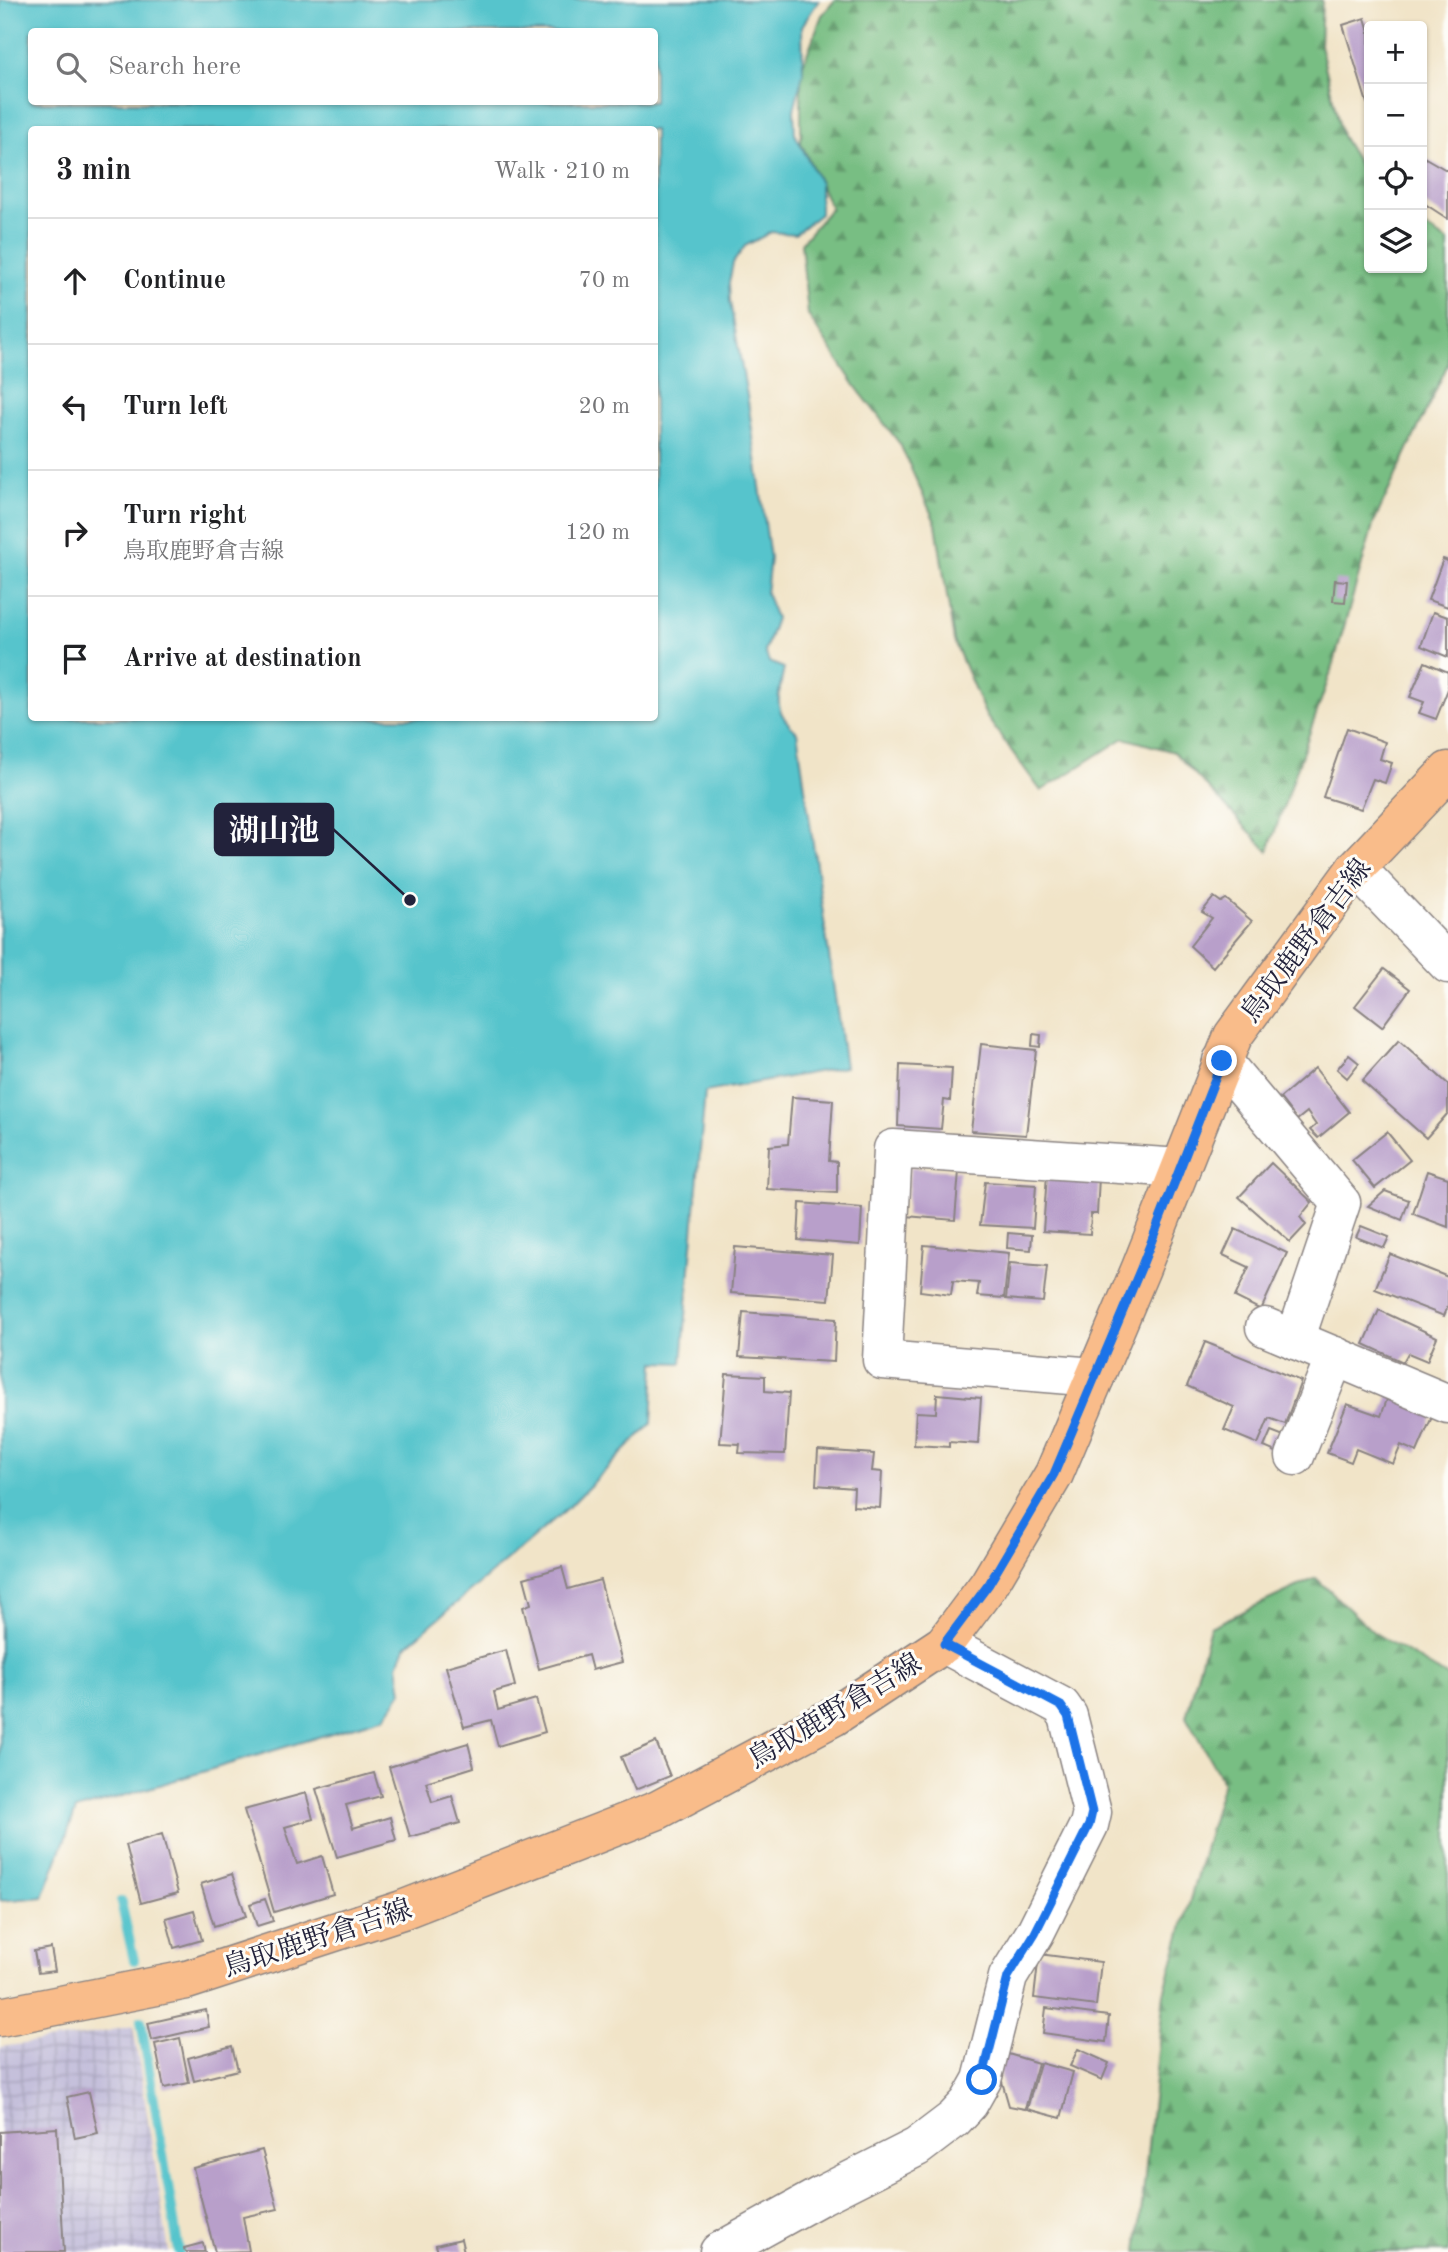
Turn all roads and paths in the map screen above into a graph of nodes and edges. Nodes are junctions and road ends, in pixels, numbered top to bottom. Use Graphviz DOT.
graph roads {
  1 [pos="1448,771"];
  2 [pos="1356,868"];
  3 [pos="1448,964"];
  4 [pos="1222,1061"];
  5 [pos="1181,1168"];
  6 [pos="1335,1356"];
  7 [pos="1095,1377"];
  8 [pos="1448,1404"];
  9 [pos="1295,1456"];
  10 [pos="944,1644"];
  11 [pos="0,2017"];
  12 [pos="719,2252"];
  1 -- 2 [label="main road, 鳥取鹿野倉吉線"];
  2 -- 3 [label="street"];
  2 -- 4 [label="main road, 鳥取鹿野倉吉線"];
  4 -- 5 [label="main road, 鳥取鹿野倉吉線"];
  4 -- 6 [label="street"];
  5 -- 7 [label="main road, 鳥取鹿野倉吉線"];
  5 -- 7 [label="street"];
  6 -- 8 [label="street"];
  6 -- 9 [label="street"];
  7 -- 10 [label="main road, 鳥取鹿野倉吉線"];
  10 -- 11 [label="main road, 鳥取鹿野倉吉線"];
  10 -- 12 [label="street"];
}
